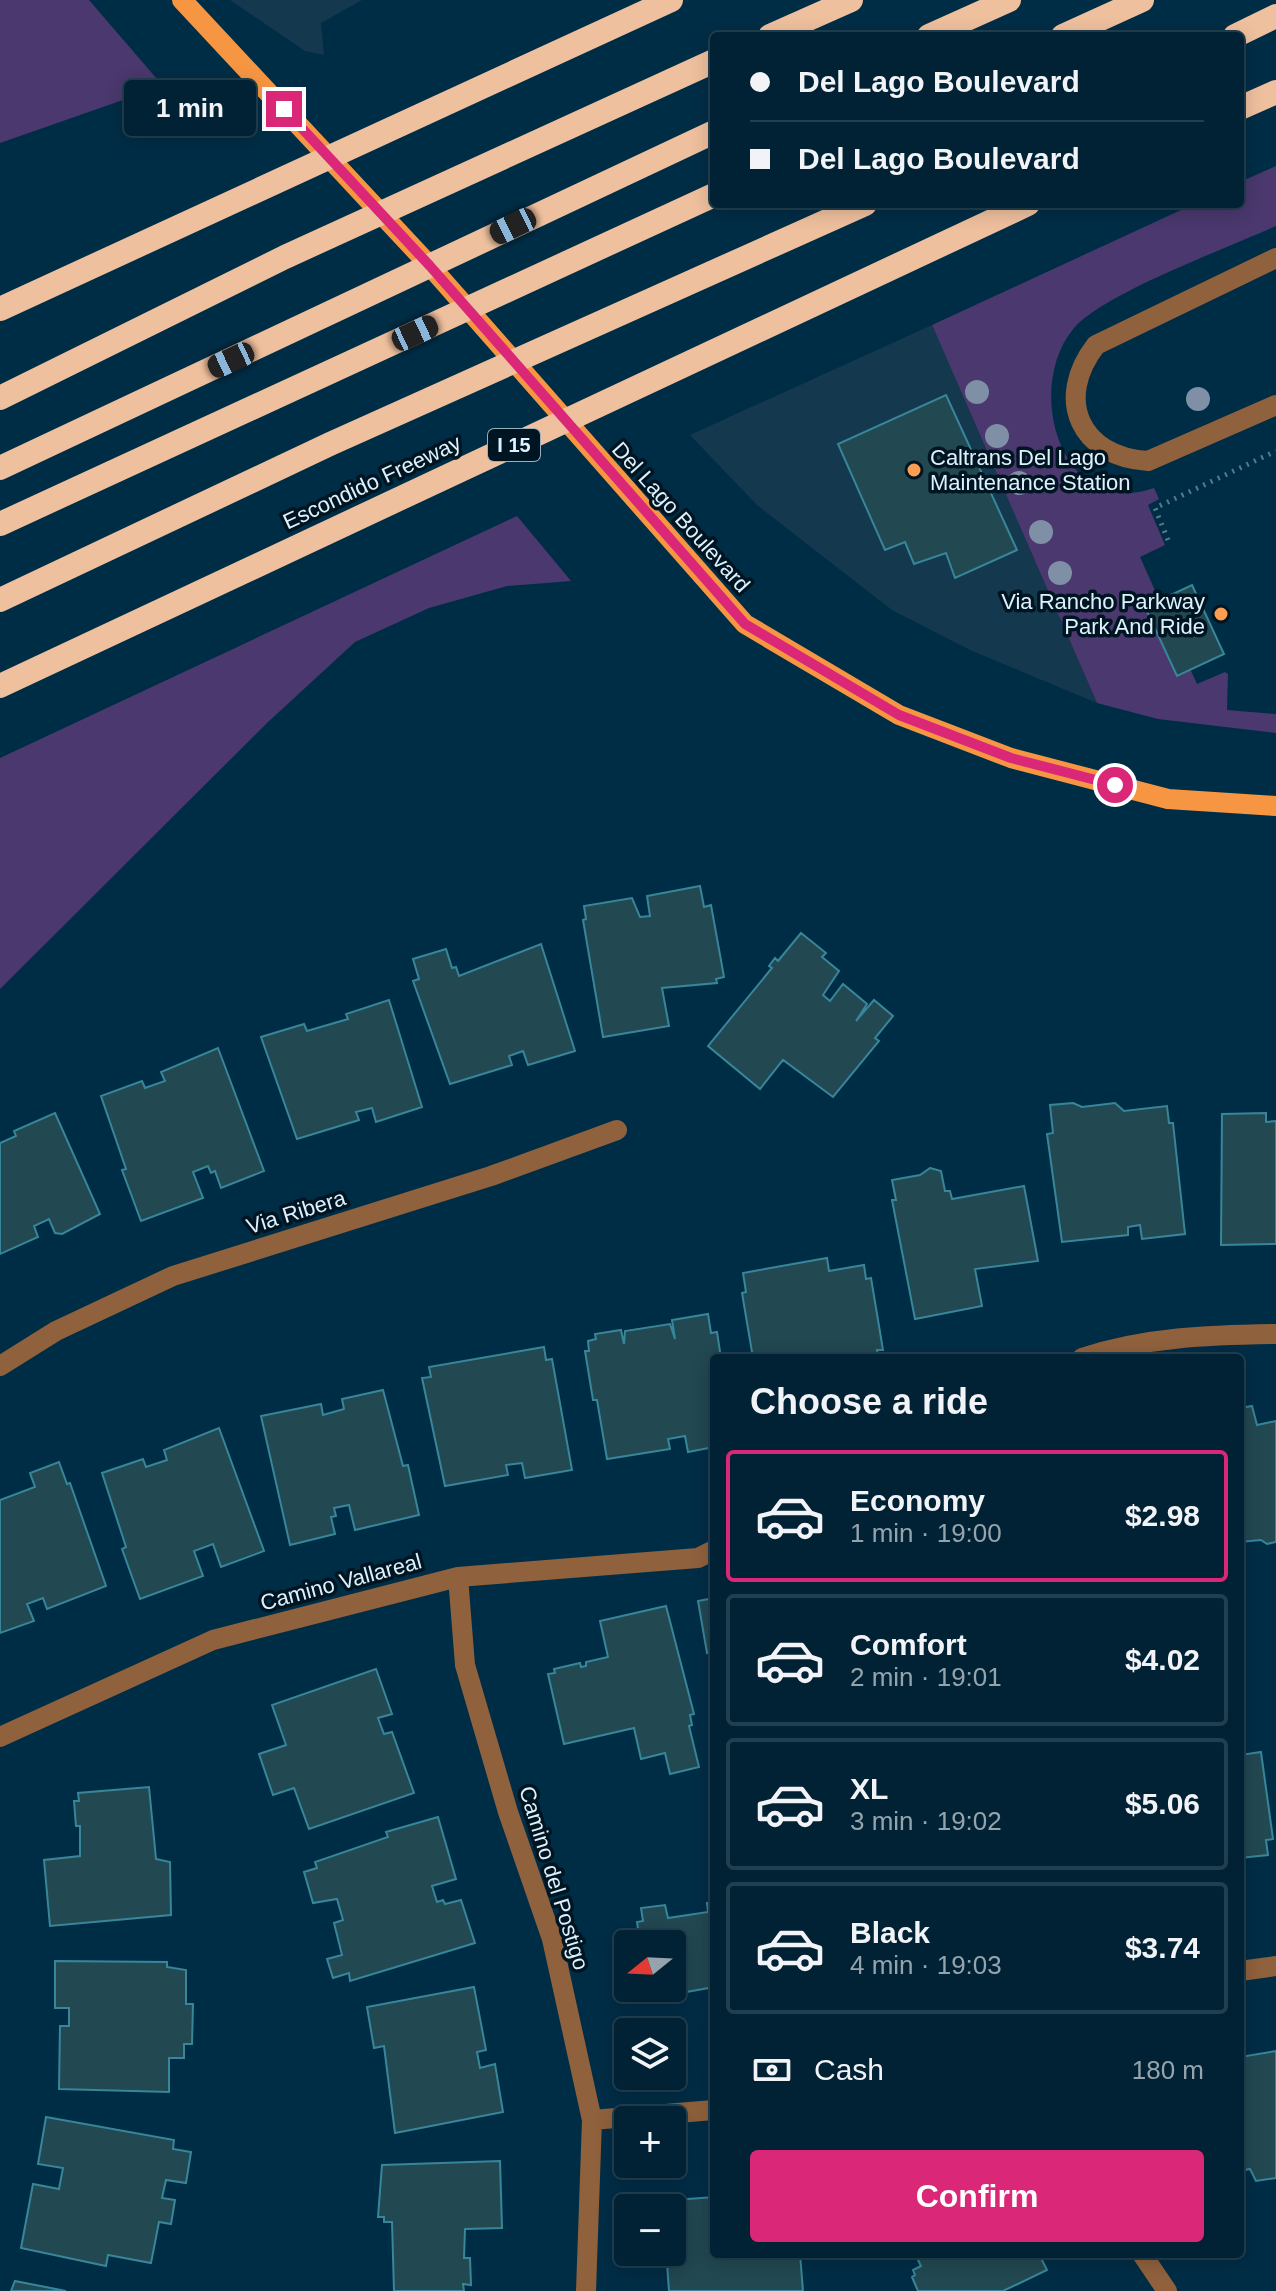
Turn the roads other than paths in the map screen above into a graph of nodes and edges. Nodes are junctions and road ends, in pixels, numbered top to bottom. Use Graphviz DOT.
graph roads {
  1 [pos="182,0"];
  2 [pos="671,0"];
  3 [pos="851,0"];
  4 [pos="1009,0"];
  5 [pos="1142,0"];
  6 [pos="1276,16"];
  7 [pos="779,32"];
  8 [pos="938,32"];
  9 [pos="1072,32"];
  10 [pos="1243,32"];
  11 [pos="710,63"];
  12 [pos="1276,92"];
  13 [pos="1244,106"];
  14 [pos="710,134"];
  15 [pos="710,197"];
  16 [pos="856,208"];
  17 [pos="1019,208"];
  18 [pos="1276,258"];
  19 [pos="430,266"];
  20 [pos="0,309"];
  21 [pos="467,309"];
  22 [pos="0,398"];
  23 [pos="1276,405"];
  24 [pos="0,468"];
  25 [pos="0,524"];
  26 [pos="0,600"];
  27 [pos="0,686"];
  28 [pos="1276,806"];
  29 [pos="617,1130"];
  30 [pos="1276,1334"];
  31 [pos="1094,1354"];
  32 [pos="0,1366"];
  33 [pos="710,1552"];
  34 [pos="458,1577"];
  35 [pos="0,1737"];
  36 [pos="1276,1966"];
  37 [pos="1244,1970"];
  38 [pos="710,2110"];
  39 [pos="592,2120"];
  40 [pos="1145,2258"];
  41 [pos="586,2291"];
  42 [pos="1167,2291"];
  1 -- 19 [label="main road, Del Lago Boulevard"];
  2 -- 20 [label="highway"];
  3 -- 7 [label="highway"];
  4 -- 8 [label="highway"];
  5 -- 9 [label="highway"];
  6 -- 10 [label="highway"];
  11 -- 22 [label="highway"];
  12 -- 13 [label="highway"];
  14 -- 19 [label="highway"];
  15 -- 21 [label="highway"];
  16 -- 26 [label="highway"];
  17 -- 27 [label="highway, Escondido Freeway / I 15"];
  18 -- 23 [label="street"];
  19 -- 21 [label="main road, Del Lago Boulevard"];
  19 -- 24 [label="highway"];
  21 -- 25 [label="highway"];
  21 -- 28 [label="main road, Del Lago Boulevard"];
  29 -- 32 [label="street, Via Ribera"];
  30 -- 31 [label="street"];
  33 -- 34 [label="street, Camino Vallareal"];
  34 -- 35 [label="street, Camino Vallareal"];
  34 -- 39 [label="street, Camino del Postigo"];
  36 -- 37 [label="street"];
  38 -- 39 [label="street"];
  39 -- 41 [label="street, Camino del Postigo"];
  40 -- 42 [label="street"];
}
